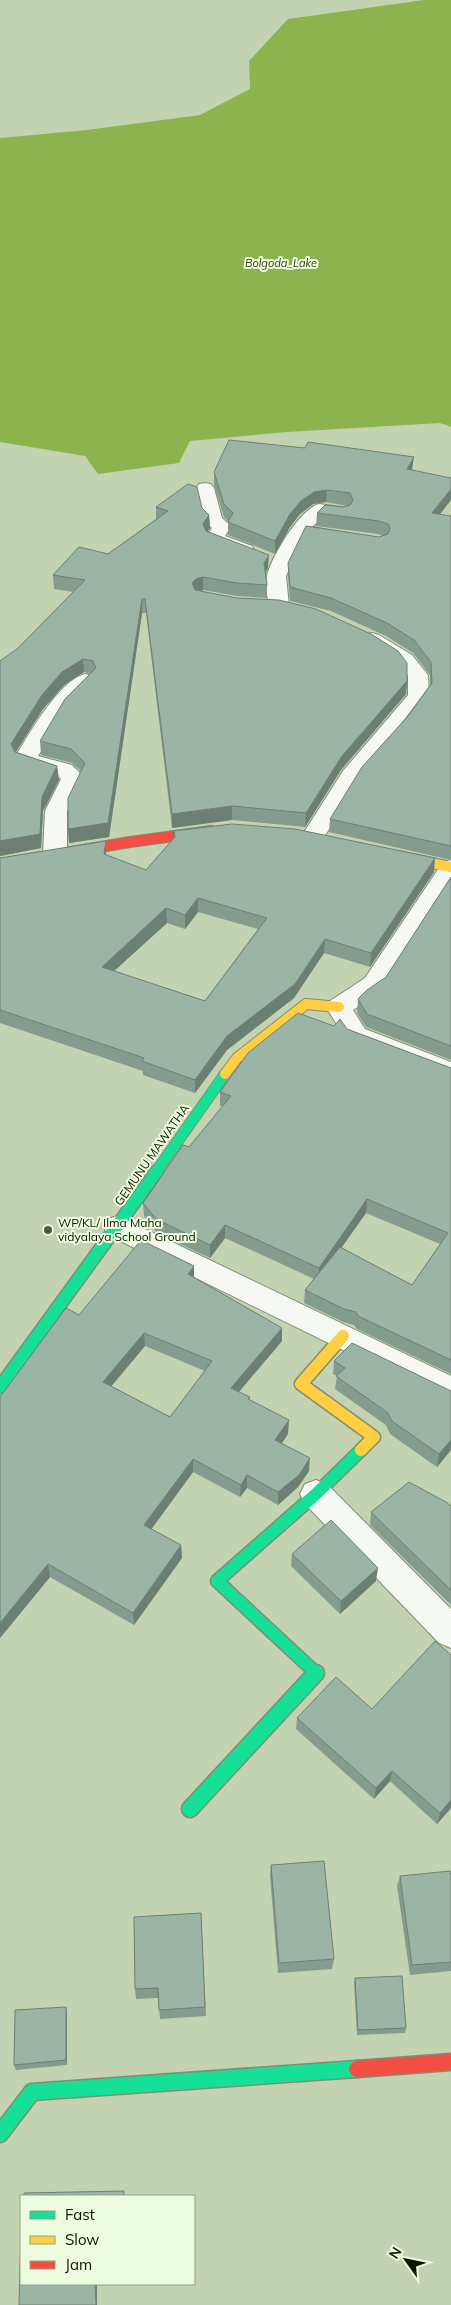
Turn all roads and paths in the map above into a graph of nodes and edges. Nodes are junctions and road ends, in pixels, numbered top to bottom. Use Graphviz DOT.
graph roads {
  1 [pos="205,488"];
  2 [pos="342,512"];
  3 [pos="298,531"];
  4 [pos="360,539"];
  5 [pos="281,564"];
  6 [pos="280,607"];
  7 [pos="350,630"];
  8 [pos="85,680"];
  9 [pos="223,830"];
  10 [pos="313,837"];
  11 [pos="386,853"];
  12 [pos="56,854"];
  13 [pos="0,864"];
  14 [pos="451,867"];
  15 [pos="339,1007"];
  16 [pos="451,1072"];
  17 [pos="118,1227"];
  18 [pos="342,1336"];
  19 [pos="0,1387"];
  20 [pos="451,1390"];
  21 [pos="316,1494"];
  22 [pos="451,1632"];
  23 [pos="190,1809"];
  24 [pos="451,2062"];
  25 [pos="0,2134"];
  1 -- 5 [label="street"];
  2 -- 3 [label="street"];
  3 -- 4 [label="street"];
  3 -- 5 [label="street"];
  5 -- 6 [label="street"];
  7 -- 10 [label="street"];
  8 -- 12 [label="street"];
  9 -- 12 [label="street"];
  11 -- 14 [label="street"];
  12 -- 13 [label="street"];
  14 -- 15 [label="street"];
  15 -- 16 [label="street"];
  15 -- 17 [label="street, GEMUNU MAWATHA"];
  17 -- 18 [label="street"];
  17 -- 19 [label="street, GEMUNU MAWATHA"];
  18 -- 20 [label="street"];
  18 -- 21 [label="street"];
  21 -- 22 [label="street"];
  21 -- 23 [label="street"];
  24 -- 25 [label="street"];
}
